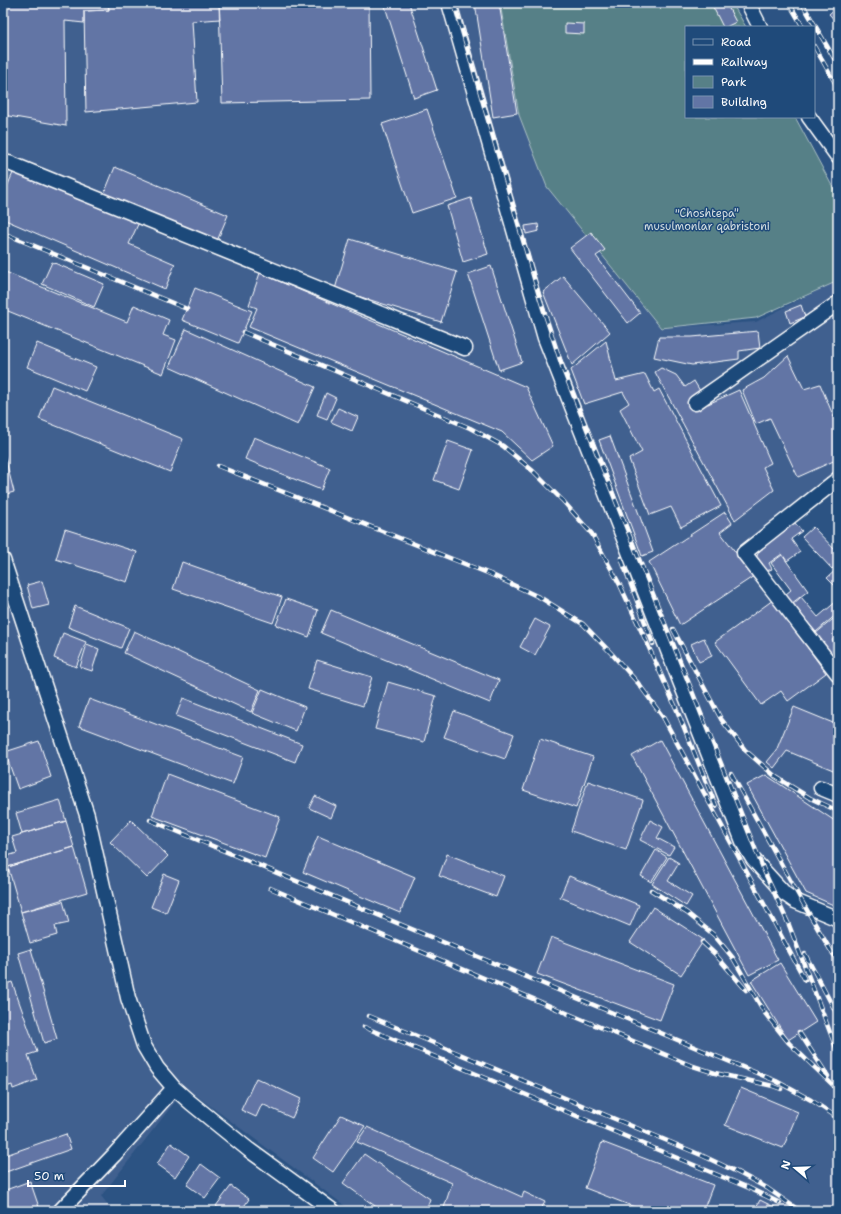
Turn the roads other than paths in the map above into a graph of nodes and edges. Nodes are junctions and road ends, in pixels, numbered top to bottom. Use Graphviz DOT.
graph roads {
  1 [pos="449,3"];
  2 [pos="748,3"];
  3 [pos="760,26"];
  4 [pos="810,118"];
  5 [pos="838,157"];
  6 [pos="3,164"];
  7 [pos="838,303"];
  8 [pos="465,348"];
  9 [pos="694,403"];
  10 [pos="838,479"];
  11 [pos="3,560"];
  12 [pos="838,674"];
  13 [pos="821,788"];
  14 [pos="838,795"];
  15 [pos="838,919"];
  16 [pos="174,1088"];
  17 [pos="60,1211"];
  18 [pos="333,1211"];
  1 -- 15 [label="street"];
  2 -- 3 [label="street"];
  4 -- 5 [label="street"];
  6 -- 8 [label="street"];
  7 -- 9 [label="street"];
  10 -- 12 [label="street"];
  11 -- 16 [label="street"];
  13 -- 14 [label="street"];
  16 -- 17 [label="street"];
  16 -- 18 [label="street"];
}
